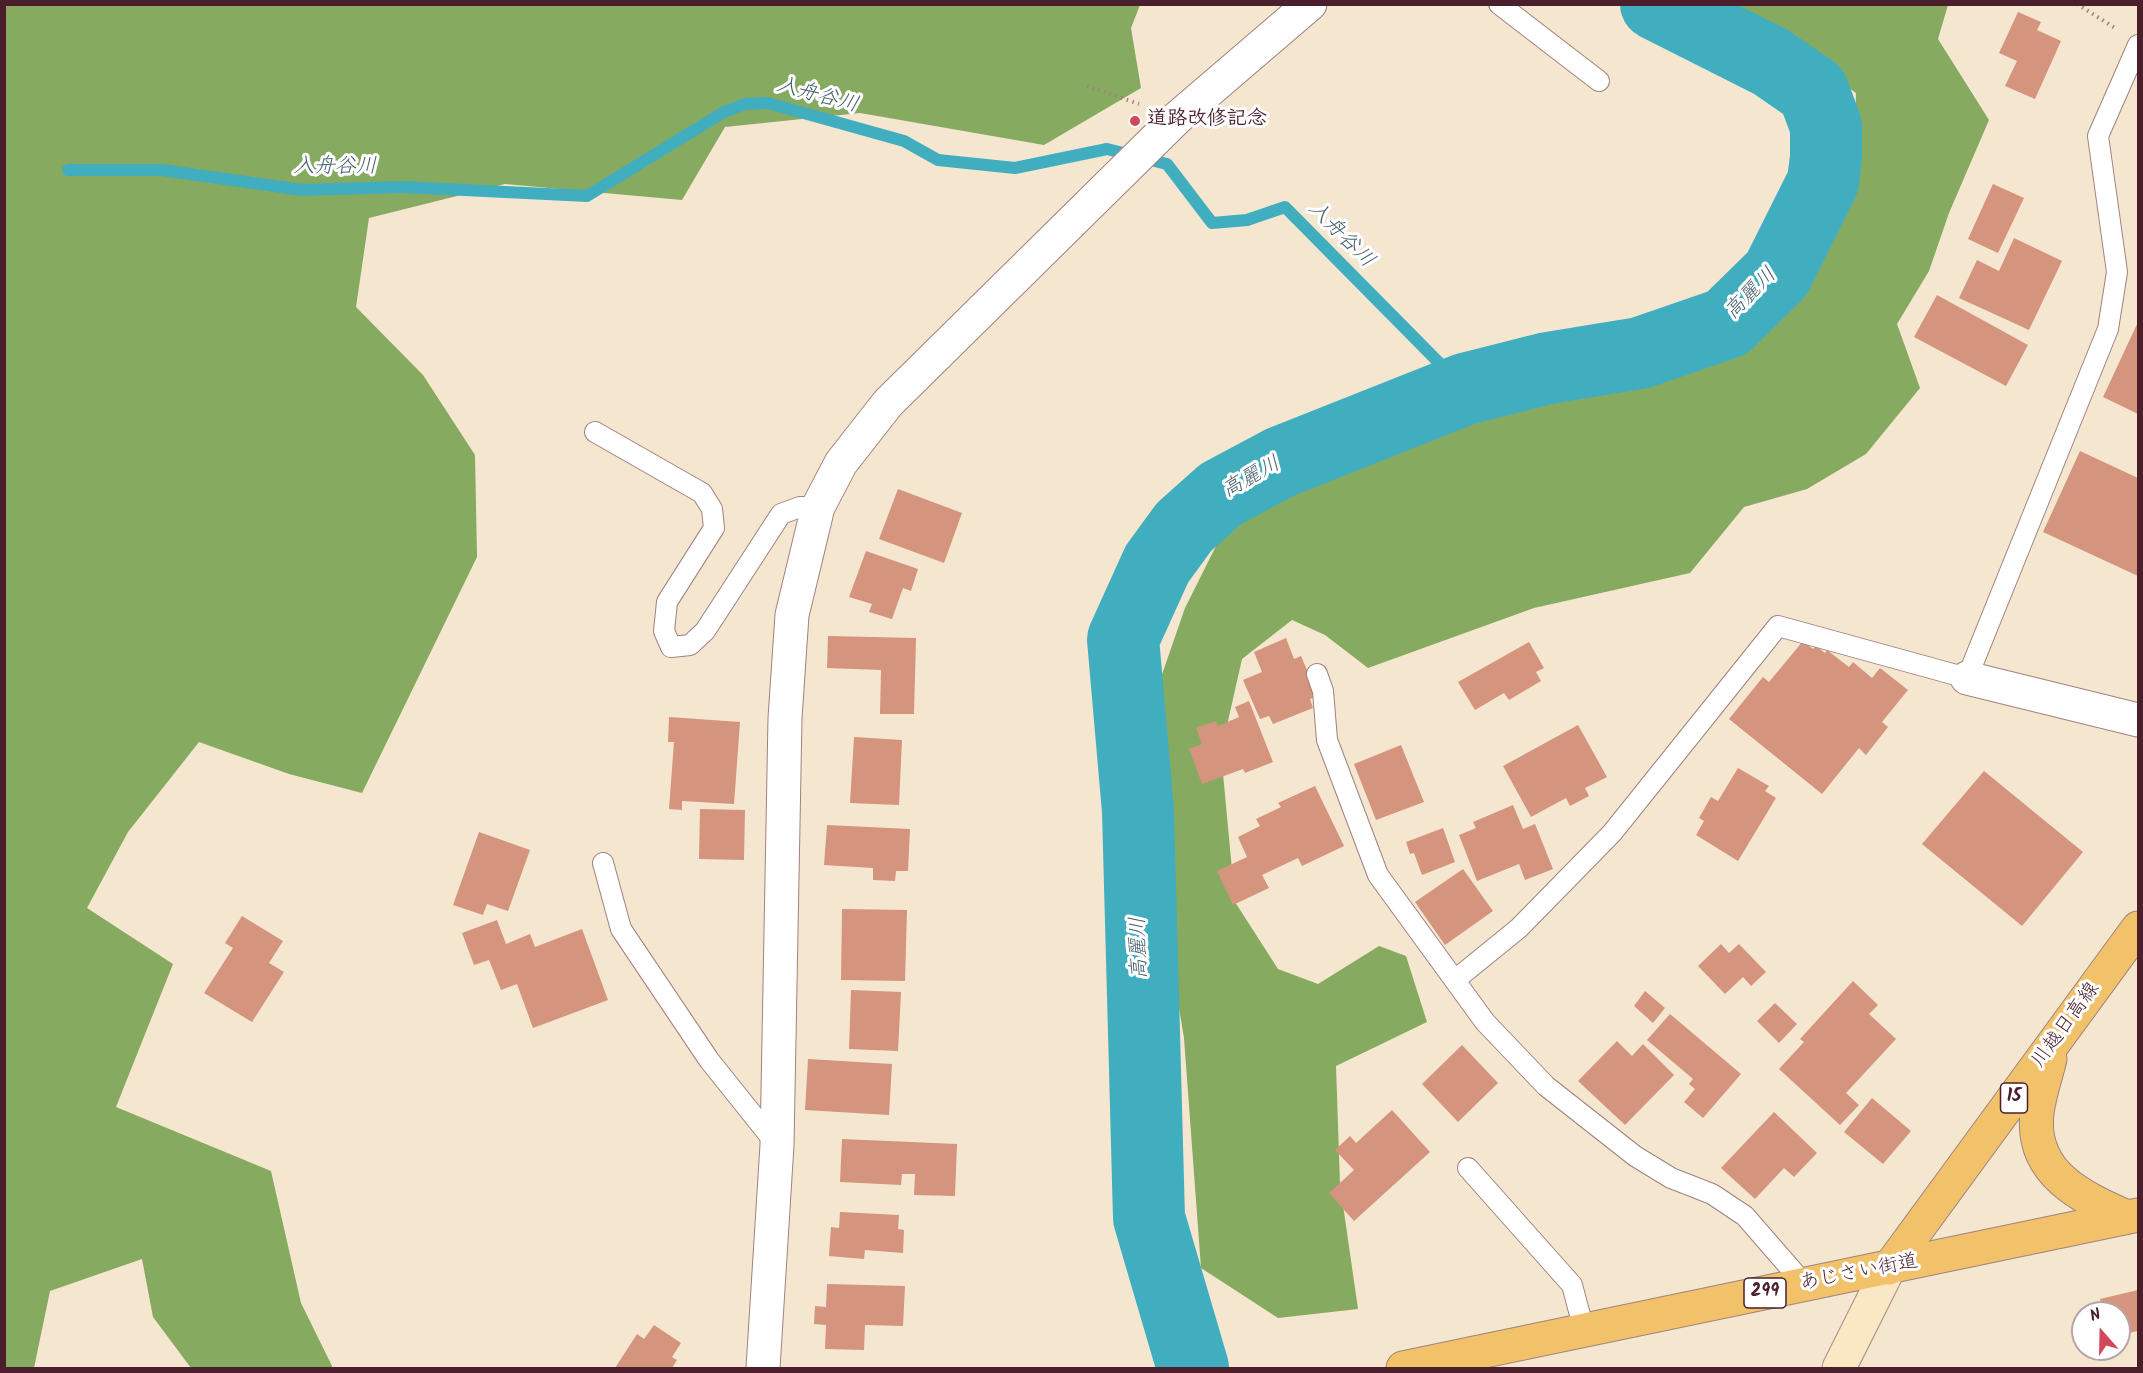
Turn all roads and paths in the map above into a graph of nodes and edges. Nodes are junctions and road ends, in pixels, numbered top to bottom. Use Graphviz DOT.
graph roads {
  1 [pos="1310,4"];
  2 [pos="1499,4"];
  3 [pos="2078,4"];
  4 [pos="2121,32"];
  5 [pos="2139,45"];
  6 [pos="1599,81"];
  7 [pos="1087,86"];
  8 [pos="1177,117"];
  9 [pos="595,432"];
  10 [pos="818,507"];
  11 [pos="1317,674"];
  12 [pos="1967,678"];
  13 [pos="2139,720"];
  14 [pos="603,863"];
  15 [pos="2139,928"];
  16 [pos="1455,980"];
  17 [pos="2053,1045"];
  18 [pos="777,1145"];
  19 [pos="1468,1168"];
  20 [pos="2133,1216"];
  21 [pos="1889,1268"];
  22 [pos="1805,1285"];
  23 [pos="1584,1330"];
  24 [pos="763,1368"];
  25 [pos="1403,1368"];
  26 [pos="1839,1368"];
  1 -- 8 [label="street"];
  2 -- 6 [label="lane"];
  3 -- 4 [label="path"];
  5 -- 12 [label="lane"];
  7 -- 8 [label="path"];
  8 -- 10 [label="street"];
  9 -- 10 [label="lane"];
  10 -- 18 [label="street"];
  11 -- 16 [label="lane"];
  12 -- 13 [label="street"];
  12 -- 16 [label="lane"];
  14 -- 18 [label="lane"];
  15 -- 17 [label="main road, 川越日高線 / 15"];
  16 -- 22 [label="lane"];
  17 -- 20 [label="main road"];
  17 -- 21 [label="main road, 川越日高線 / 15"];
  18 -- 24 [label="street"];
  19 -- 23 [label="lane"];
  20 -- 21 [label="main road, あじさい街道 / 299"];
  21 -- 22 [label="main road, あじさい街道 / 299"];
  21 -- 26 [label="street"];
  22 -- 23 [label="main road, あじさい街道 / 299"];
  23 -- 25 [label="main road, あじさい街道 / 299"];
}
